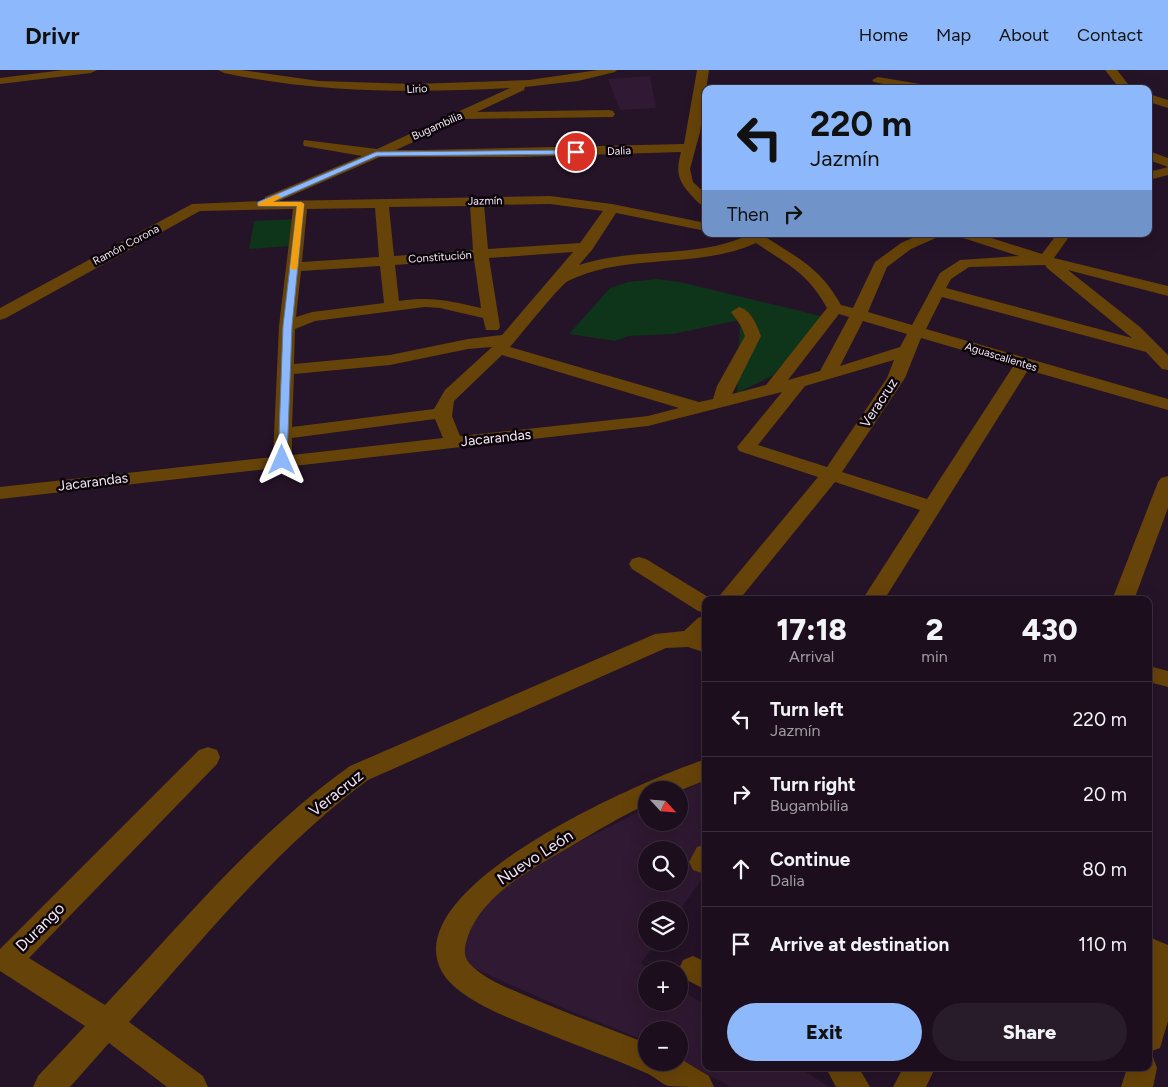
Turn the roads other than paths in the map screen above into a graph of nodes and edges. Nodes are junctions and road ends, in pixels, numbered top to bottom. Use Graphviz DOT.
graph roads {
  1 [pos="91,70"];
  2 [pos="224,70"];
  3 [pos="559,70"];
  4 [pos="610,70"];
  5 [pos="703,70"];
  6 [pos="1111,70"];
  7 [pos="494,74"];
  8 [pos="875,78"];
  9 [pos="0,82"];
  10 [pos="529,83"];
  11 [pos="702,85"];
  12 [pos="907,85"];
  13 [pos="1123,85"];
  14 [pos="468,86"];
  15 [pos="412,89"];
  16 [pos="702,91"];
  17 [pos="1152,99"];
  18 [pos="443,100"];
  19 [pos="1168,104"];
  20 [pos="459,110"];
  21 [pos="609,114"];
  22 [pos="700,134"];
  23 [pos="309,142"];
  24 [pos="690,148"];
  25 [pos="376,154"];
  26 [pos="1152,156"];
  27 [pos="1168,163"];
  28 [pos="1168,171"];
  29 [pos="1152,175"];
  30 [pos="702,198"];
  31 [pos="477,201"];
  32 [pos="381,202"];
  33 [pos="260,204"];
  34 [pos="301,204"];
  35 [pos="612,208"];
  36 [pos="702,226"];
  37 [pos="753,237"];
  38 [pos="760,237"];
  39 [pos="926,237"];
  40 [pos="973,237"];
  41 [pos="1062,237"];
  42 [pos="587,247"];
  43 [pos="480,254"];
  44 [pos="386,260"];
  45 [pos="1045,260"];
  46 [pos="294,267"];
  47 [pos="562,278"];
  48 [pos="938,291"];
  49 [pos="1168,291"];
  50 [pos="392,305"];
  51 [pos="835,308"];
  52 [pos="739,312"];
  53 [pos="859,314"];
  54 [pos="0,315"];
  55 [pos="490,315"];
  56 [pos="287,326"];
  57 [pos="1134,330"];
  58 [pos="917,332"];
  59 [pos="500,343"];
  60 [pos="1151,348"];
  61 [pos="1168,349"];
  62 [pos="907,350"];
  63 [pos="1023,364"];
  64 [pos="1168,365"];
  65 [pos="286,370"];
  66 [pos="827,375"];
  67 [pos="800,380"];
  68 [pos="772,388"];
  69 [pos="720,404"];
  70 [pos="1168,405"];
  71 [pos="699,408"];
  72 [pos="442,413"];
  73 [pos="282,434"];
  74 [pos="454,443"];
  75 [pos="282,460"];
  76 [pos="832,473"];
  77 [pos="1168,482"];
  78 [pos="0,493"];
  79 [pos="933,508"];
  80 [pos="639,564"];
  81 [pos="730,596"];
  82 [pos="876,596"];
  83 [pos="1125,596"];
  84 [pos="702,603"];
  85 [pos="701,636"];
  86 [pos="1152,675"];
  87 [pos="1168,679"];
  88 [pos="208,757"];
  89 [pos="702,771"];
  90 [pos="677,781"];
  91 [pos="638,797"];
  92 [pos="1152,951"];
  93 [pos="1168,959"];
  94 [pos="108,1024"];
  95 [pos="1152,1026"];
  96 [pos="638,1055"];
  97 [pos="672,1071"];
  98 [pos="843,1071"];
  99 [pos="918,1071"];
  100 [pos="1141,1071"];
  101 [pos="49,1087"];
  102 [pos="192,1087"];
  103 [pos="698,1087"];
  104 [pos="854,1087"];
  105 [pos="909,1087"];
  106 [pos="1137,1087"];
  1 -- 9 [label="street"];
  2 -- 15 [label="street, Lirio"];
  3 -- 10 [label="street, Bugambilia"];
  4 -- 10 [label="street, Lirio"];
  5 -- 11 [label="street"];
  6 -- 13 [label="street"];
  7 -- 14 [label="street"];
  8 -- 12 [label="street"];
  10 -- 14 [label="street, Lirio"];
  10 -- 20 [label="street, Bugambilia"];
  14 -- 15 [label="street, Lirio"];
  15 -- 18 [label="street"];
  16 -- 22 [label="street"];
  17 -- 19 [label="street"];
  20 -- 21 [label="street"];
  20 -- 25 [label="street, Bugambilia"];
  22 -- 24 [label="street"];
  23 -- 25 [label="street, Dalia"];
  24 -- 25 [label="street, Dalia"];
  24 -- 30 [label="street"];
  25 -- 33 [label="street, Bugambilia"];
  26 -- 27 [label="street"];
  28 -- 29 [label="street"];
  31 -- 32 [label="street, Jazmín"];
  31 -- 35 [label="street, Jazmín"];
  31 -- 43 [label="street"];
  32 -- 34 [label="street, Jazmín"];
  32 -- 44 [label="street"];
  33 -- 34 [label="street, Jazmín"];
  33 -- 54 [label="street, Ramón Corona"];
  34 -- 46 [label="street"];
  35 -- 36 [label="street, Jazmín"];
  35 -- 42 [label="street"];
  37 -- 47 [label="street"];
  38 -- 51 [label="street"];
  39 -- 53 [label="street"];
  40 -- 45 [label="street"];
  41 -- 45 [label="street"];
  42 -- 43 [label="street, Constitución"];
  42 -- 47 [label="street"];
  43 -- 44 [label="street, Constitución"];
  43 -- 55 [label="street"];
  44 -- 46 [label="street, Constitución"];
  44 -- 50 [label="street"];
  45 -- 48 [label="street, Veracruz"];
  45 -- 49 [label="street"];
  45 -- 57 [label="street"];
  46 -- 56 [label="street"];
  47 -- 59 [label="street"];
  48 -- 58 [label="street, Veracruz"];
  48 -- 60 [label="street"];
  50 -- 55 [label="street"];
  50 -- 56 [label="street"];
  51 -- 53 [label="street, Aguascalientes"];
  51 -- 68 [label="street"];
  52 -- 69 [label="street"];
  53 -- 58 [label="street, Aguascalientes"];
  53 -- 66 [label="street"];
  55 -- 59 [label="street"];
  56 -- 65 [label="street"];
  57 -- 60 [label="street"];
  57 -- 61 [label="street"];
  58 -- 62 [label="street, Veracruz"];
  58 -- 63 [label="street, Aguascalientes"];
  59 -- 65 [label="street"];
  59 -- 71 [label="street"];
  59 -- 72 [label="street"];
  60 -- 64 [label="street"];
  62 -- 66 [label="street, Jacarandas"];
  62 -- 76 [label="street, Veracruz"];
  63 -- 70 [label="street, Aguascalientes"];
  63 -- 79 [label="street"];
  65 -- 73 [label="street"];
  66 -- 67 [label="street, Jacarandas"];
  67 -- 68 [label="street, Jacarandas"];
  67 -- 76 [label="street"];
  68 -- 69 [label="street, Jacarandas"];
  69 -- 71 [label="street, Jacarandas"];
  71 -- 74 [label="street, Jacarandas"];
  72 -- 73 [label="street"];
  72 -- 74 [label="street"];
  73 -- 75 [label="street"];
  74 -- 75 [label="street, Jacarandas"];
  75 -- 78 [label="street, Jacarandas"];
  76 -- 79 [label="street"];
  76 -- 81 [label="street, Veracruz"];
  77 -- 83 [label="street"];
  79 -- 82 [label="street"];
  80 -- 84 [label="street"];
  85 -- 94 [label="street, Veracruz"];
  86 -- 87 [label="street"];
  88 -- 94 [label="street, Durango"];
  89 -- 90 [label="street"];
  91 -- 96 [label="street, Nuevo León"];
  92 -- 93 [label="street"];
  93 -- 95 [label="street"];
  94 -- 101 [label="street, Veracruz"];
  94 -- 102 [label="street, Durango"];
  97 -- 103 [label="street"];
  98 -- 104 [label="street"];
  99 -- 105 [label="street"];
  100 -- 106 [label="street"];
}
